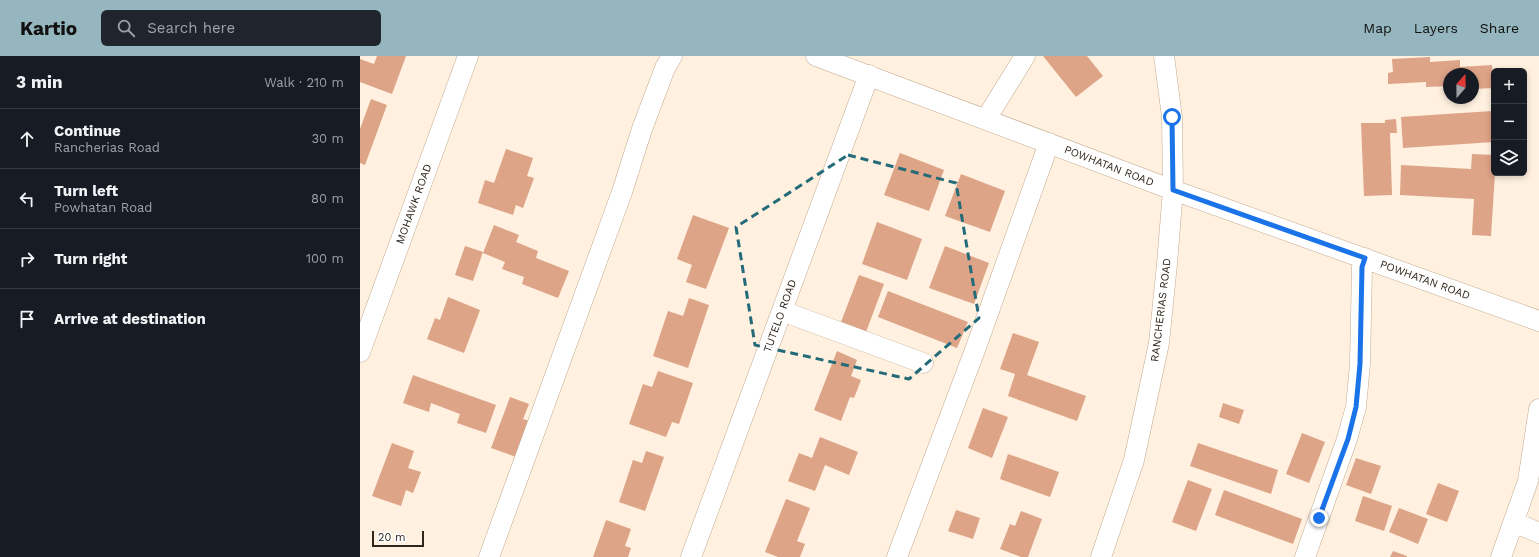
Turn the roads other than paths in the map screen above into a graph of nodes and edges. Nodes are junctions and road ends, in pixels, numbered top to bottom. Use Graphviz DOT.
graph roads {
  1 [pos="468,56"];
  2 [pos="672,56"];
  3 [pos="816,56"];
  4 [pos="1025,56"];
  5 [pos="1164,56"];
  6 [pos="841,60"];
  7 [pos="869,75"];
  8 [pos="986,119"];
  9 [pos="1049,143"];
  10 [pos="1173,190"];
  11 [pos="1365,258"];
  12 [pos="782,311"];
  13 [pos="1539,321"];
  14 [pos="360,352"];
  15 [pos="923,363"];
  16 [pos="1539,409"];
  17 [pos="1514,522"];
  18 [pos="1539,533"];
  19 [pos="489,557"];
  20 [pos="691,557"];
  21 [pos="897,557"];
  22 [pos="1101,557"];
  23 [pos="1305,557"];
  24 [pos="1501,557"];
  1 -- 14 [label="street, MOHAWK ROAD"];
  2 -- 19 [label="street"];
  3 -- 6 [label="street, POWHATAN ROAD"];
  4 -- 8 [label="street"];
  5 -- 10 [label="street, RANCHERIAS ROAD"];
  6 -- 7 [label="street, POWHATAN ROAD"];
  7 -- 8 [label="street, POWHATAN ROAD"];
  7 -- 12 [label="street, TUTELO ROAD"];
  8 -- 9 [label="street, POWHATAN ROAD"];
  9 -- 10 [label="street, POWHATAN ROAD"];
  9 -- 21 [label="street"];
  10 -- 11 [label="street, POWHATAN ROAD"];
  10 -- 22 [label="street, RANCHERIAS ROAD"];
  11 -- 13 [label="street, POWHATAN ROAD"];
  11 -- 23 [label="street"];
  12 -- 15 [label="street"];
  12 -- 20 [label="street, TUTELO ROAD"];
  16 -- 17 [label="street"];
  17 -- 18 [label="street"];
  17 -- 24 [label="street"];
}
